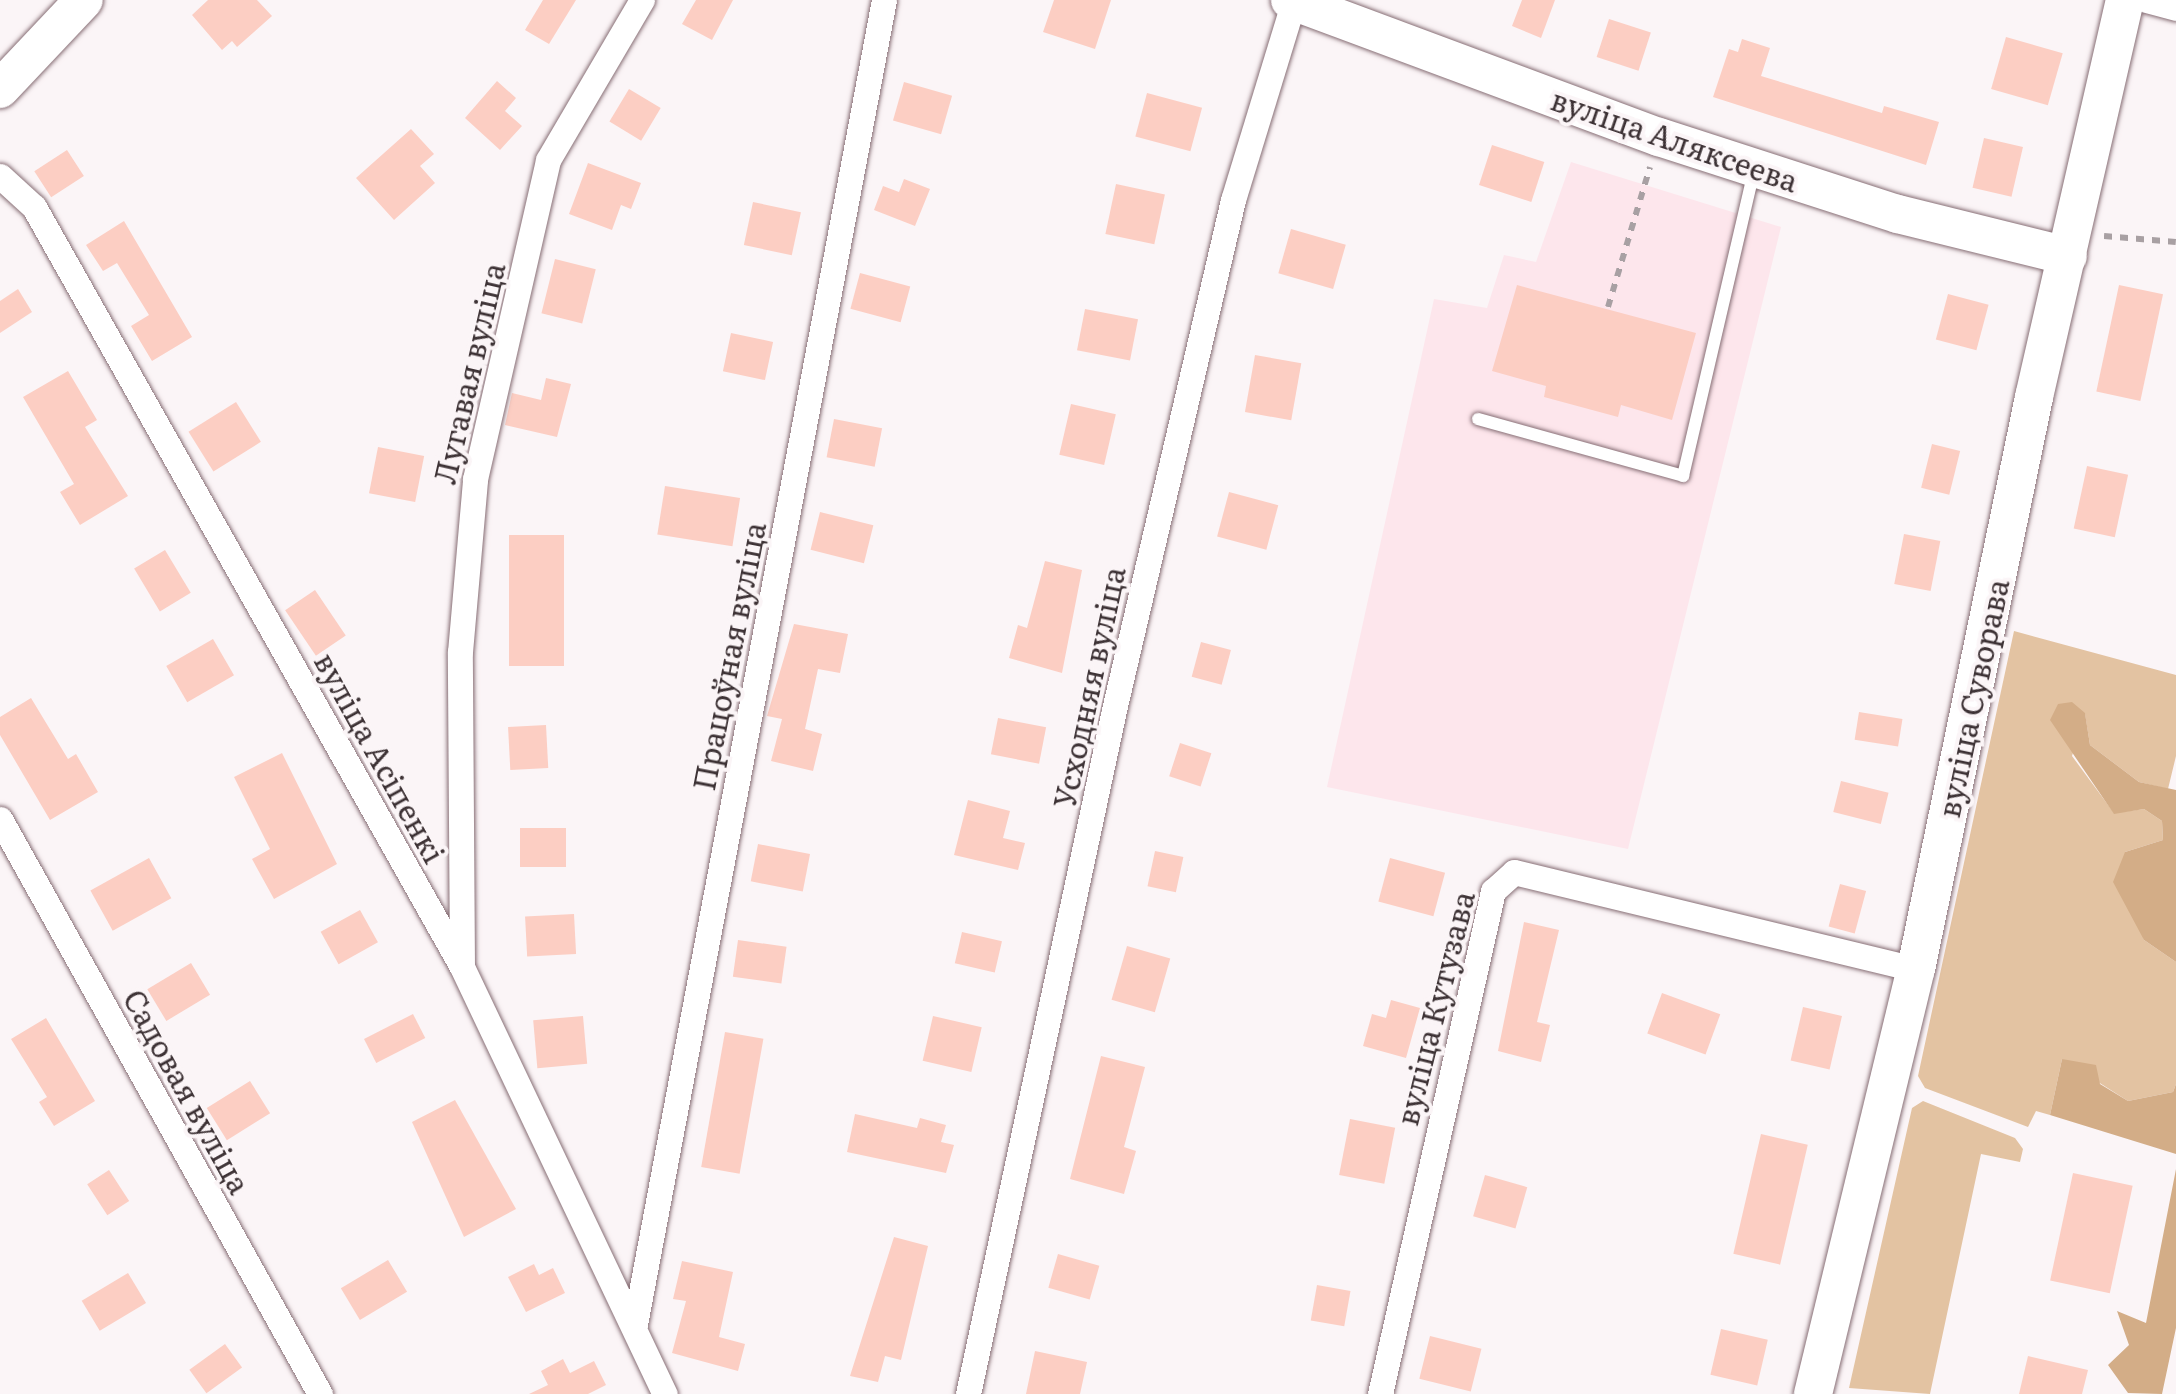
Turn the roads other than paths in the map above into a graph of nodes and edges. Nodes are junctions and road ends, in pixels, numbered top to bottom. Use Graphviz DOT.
graph roads {
  1 [pos="84,0"];
  2 [pos="642,0"];
  3 [pos="884,0"];
  4 [pos="1292,0"];
  5 [pos="2125,0"];
  6 [pos="2146,0"];
  7 [pos="2176,8"];
  8 [pos="0,89"];
  9 [pos="1755,168"];
  10 [pos="0,176"];
  11 [pos="2070,245"];
  12 [pos="1478,419"];
  13 [pos="0,819"];
  14 [pos="462,967"];
  15 [pos="1916,968"];
  16 [pos="635,1324"];
  17 [pos="320,1394"];
  18 [pos="664,1394"];
  19 [pos="968,1394"];
  20 [pos="1380,1394"];
  21 [pos="1813,1394"];
  1 -- 8 [label="street"];
  2 -- 14 [label="street, Лугавая вуліца"];
  3 -- 16 [label="street, Працоўная вуліца"];
  4 -- 9 [label="street, вуліца Аляксеева"];
  4 -- 19 [label="street, Усходняя вуліца"];
  5 -- 11 [label="street, вуліца Суворава"];
  6 -- 7 [label="street"];
  9 -- 11 [label="street, вуліца Аляксеева"];
  9 -- 12 [label="lane"];
  10 -- 14 [label="street, вуліца Асіпенкі"];
  11 -- 15 [label="street, вуліца Суворава"];
  13 -- 17 [label="street, Садовая вуліца"];
  14 -- 16 [label="street, вуліца Асіпенкі"];
  15 -- 20 [label="street, вуліца Кутузава"];
  15 -- 21 [label="street, вуліца Суворава"];
  16 -- 18 [label="street, вуліца Асіпенкі"];
}
